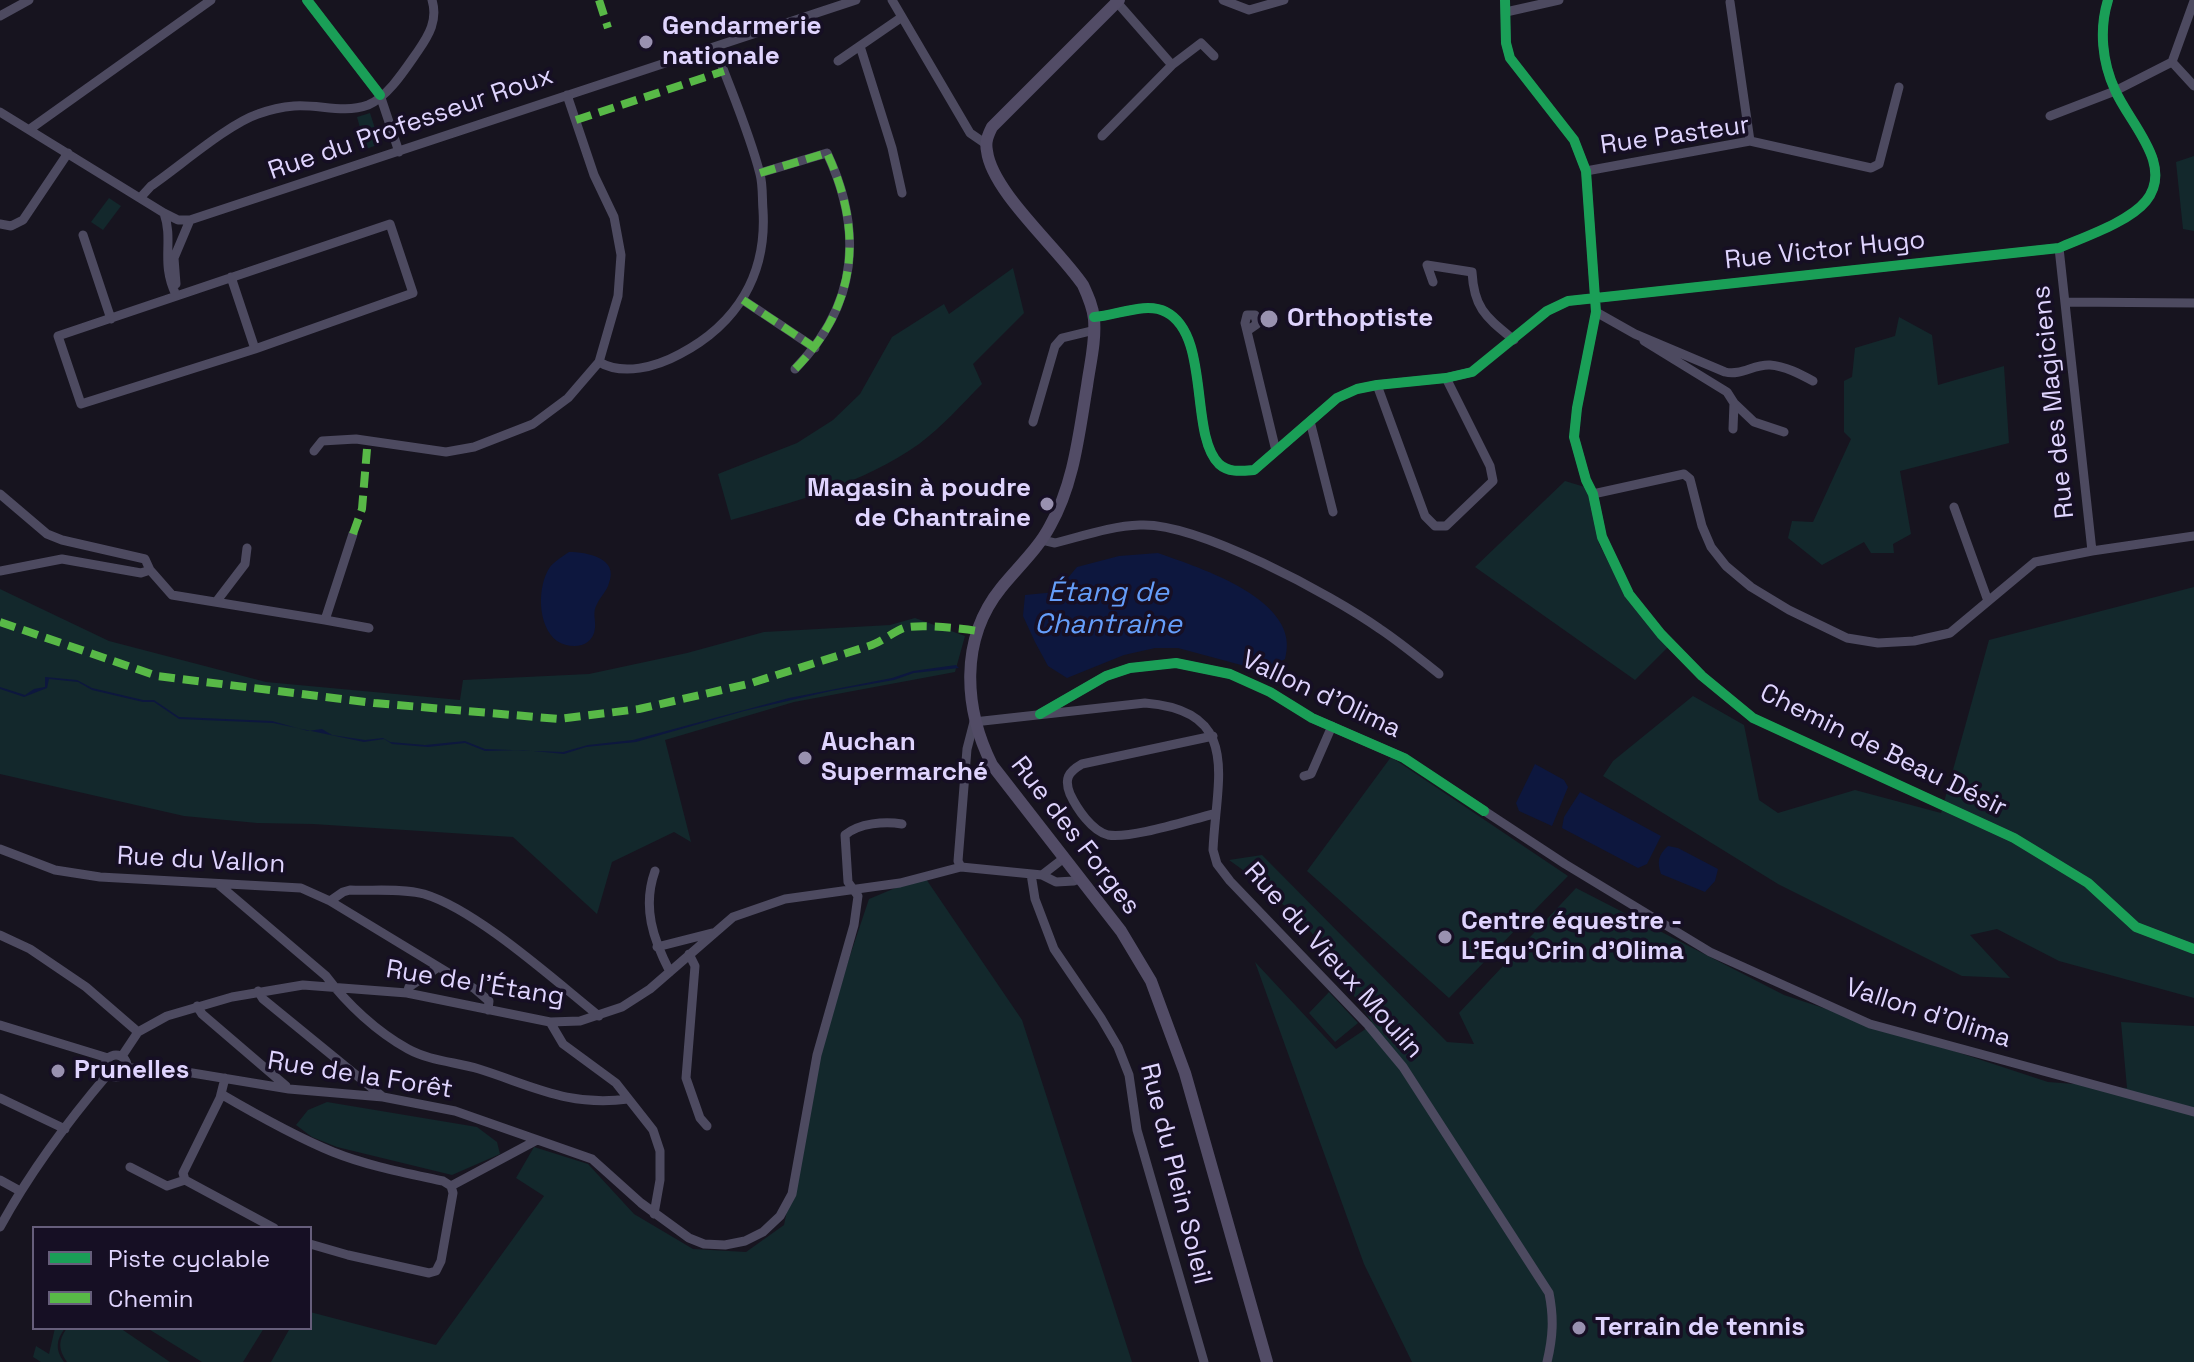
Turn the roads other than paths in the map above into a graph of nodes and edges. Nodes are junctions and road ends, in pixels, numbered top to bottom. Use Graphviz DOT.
graph roads {
  1 [pos="29,0"];
  2 [pos="211,0"];
  3 [pos="307,0"];
  4 [pos="432,0"];
  5 [pos="856,0"];
  6 [pos="892,0"];
  7 [pos="1223,0"];
  8 [pos="1284,0"];
  9 [pos="1505,0"];
  10 [pos="1559,0"];
  11 [pos="2108,0"];
  12 [pos="1117,1"];
  13 [pos="2194,1"];
  14 [pos="1730,2"];
  15 [pos="1506,12"];
  16 [pos="0,16"];
  17 [pos="902,17"];
  18 [pos="860,46"];
  19 [pos="715,47"];
  20 [pos="1214,56"];
  21 [pos="838,61"];
  22 [pos="2172,62"];
  23 [pos="1172,65"];
  24 [pos="2194,86"];
  25 [pos="1899,87"];
  26 [pos="2115,91"];
  27 [pos="380,95"];
  28 [pos="567,95"];
  29 [pos="0,112"];
  30 [pos="2050,116"];
  31 [pos="30,129"];
  32 [pos="1102,136"];
  33 [pos="1750,141"];
  34 [pos="986,144"];
  35 [pos="399,152"];
  36 [pos="68,153"];
  37 [pos="1586,171"];
  38 [pos="760,173"];
  39 [pos="902,193"];
  40 [pos="140,198"];
  41 [pos="164,213"];
  42 [pos="190,220"];
  43 [pos="0,224"];
  44 [pos="83,235"];
  45 [pos="2059,248"];
  46 [pos="231,277"];
  47 [pos="1433,282"];
  48 [pos="176,295"];
  49 [pos="1596,298"];
  50 [pos="743,300"];
  51 [pos="2066,302"];
  52 [pos="2194,303"];
  53 [pos="1596,312"];
  54 [pos="111,319"];
  55 [pos="1094,324"];
  56 [pos="1247,331"];
  57 [pos="1635,334"];
  58 [pos="1514,340"];
  59 [pos="815,348"];
  60 [pos="255,349"];
  61 [pos="599,362"];
  62 [pos="795,369"];
  63 [pos="1446,378"];
  64 [pos="1813,381"];
  65 [pos="1377,385"];
  66 [pos="1734,403"];
  67 [pos="1310,421"];
  68 [pos="1033,422"];
  69 [pos="1733,429"];
  70 [pos="1784,432"];
  71 [pos="314,451"];
  72 [pos="1276,451"];
  73 [pos="0,494"];
  74 [pos="1593,494"];
  75 [pos="1954,507"];
  76 [pos="1333,512"];
  77 [pos="353,534"];
  78 [pos="2194,536"];
  79 [pos="1042,540"];
  80 [pos="247,548"];
  81 [pos="2092,551"];
  82 [pos="150,570"];
  83 [pos="0,571"];
  84 [pos="1988,601"];
  85 [pos="216,602"];
  86 [pos="325,620"];
  87 [pos="369,628"];
  88 [pos="1439,674"];
  89 [pos="1040,714"];
  90 [pos="974,722"];
  91 [pos="1332,726"];
  92 [pos="1213,736"];
  93 [pos="1304,776"];
  94 [pos="1214,814"];
  95 [pos="902,824"];
  96 [pos="0,849"];
  97 [pos="1064,858"];
  98 [pos="961,867"];
  99 [pos="655,871"];
  100 [pos="1037,875"];
  101 [pos="1080,878"];
  102 [pos="217,883"];
  103 [pos="854,891"];
  104 [pos="330,901"];
  105 [pos="713,933"];
  106 [pos="0,935"];
  107 [pos="657,947"];
  108 [pos="2194,949"];
  109 [pos="689,954"];
  110 [pos="437,968"];
  111 [pos="670,972"];
  112 [pos="333,985"];
  113 [pos="258,991"];
  114 [pos="407,993"];
  115 [pos="197,1006"];
  116 [pos="488,1010"];
  117 [pos="599,1016"];
  118 [pos="550,1022"];
  119 [pos="0,1025"];
  120 [pos="138,1032"];
  121 [pos="122,1056"];
  122 [pos="108,1058"];
  123 [pos="127,1068"];
  124 [pos="108,1074"];
  125 [pos="225,1078"];
  126 [pos="289,1089"];
  127 [pos="221,1094"];
  128 [pos="383,1097"];
  129 [pos="0,1098"];
  130 [pos="628,1099"];
  131 [pos="2194,1112"];
  132 [pos="707,1126"];
  133 [pos="65,1129"];
  134 [pos="537,1140"];
  135 [pos="130,1167"];
  136 [pos="0,1180"];
  137 [pos="185,1180"];
  138 [pos="451,1186"];
  139 [pos="20,1191"];
  140 [pos="654,1214"];
  141 [pos="270,1226"];
  142 [pos="0,1227"];
  143 [pos="312,1245"];
  144 [pos="1204,1362"];
  145 [pos="1267,1362"];
  146 [pos="1547,1362"];
  1 -- 16 [label="street"];
  2 -- 31 [label="street"];
  3 -- 27 [label="street"];
  4 -- 27 [label="street"];
  5 -- 19 [label="street, Rue du Professeur Roux"];
  6 -- 17 [label="street"];
  7 -- 8 [label="street"];
  9 -- 15 [label="street, Chemin de Beau Désir"];
  10 -- 15 [label="street"];
  11 -- 26 [label="street, Rue Victor Hugo"];
  12 -- 23 [label="street"];
  12 -- 34 [label="main road"];
  13 -- 22 [label="street"];
  14 -- 33 [label="street"];
  15 -- 37 [label="street, Chemin de Beau Désir"];
  17 -- 18 [label="street"];
  17 -- 34 [label="street"];
  18 -- 21 [label="street"];
  18 -- 39 [label="street"];
  19 -- 28 [label="street, Rue du Professeur Roux"];
  19 -- 38 [label="street"];
  20 -- 23 [label="street"];
  22 -- 24 [label="street"];
  22 -- 26 [label="street"];
  23 -- 32 [label="street"];
  25 -- 33 [label="street, Rue Pasteur"];
  26 -- 30 [label="street"];
  26 -- 45 [label="street, Rue Victor Hugo"];
  27 -- 35 [label="street"];
  27 -- 40 [label="street"];
  28 -- 35 [label="street, Rue du Professeur Roux"];
  28 -- 61 [label="street"];
  29 -- 31 [label="street"];
  31 -- 36 [label="street"];
  33 -- 37 [label="street, Rue Pasteur"];
  34 -- 55 [label="main road, Rue des Forges"];
  35 -- 42 [label="street, Rue du Professeur Roux"];
  36 -- 40 [label="street"];
  36 -- 43 [label="street"];
  37 -- 49 [label="street, Chemin de Beau Désir"];
  38 -- 50 [label="street"];
  38 -- 59 [label="street"];
  40 -- 41 [label="street"];
  41 -- 42 [label="street"];
  41 -- 48 [label="street"];
  42 -- 48 [label="street"];
  44 -- 54 [label="street"];
  45 -- 49 [label="street, Rue Victor Hugo"];
  45 -- 51 [label="street, Rue des Magiciens"];
  46 -- 48 [label="street"];
  46 -- 60 [label="street"];
  46 -- 60 [label="street"];
  47 -- 58 [label="street"];
  48 -- 54 [label="street"];
  49 -- 53 [label="street, Chemin de Beau Désir"];
  49 -- 58 [label="street, Rue Victor Hugo"];
  50 -- 59 [label="street"];
  50 -- 61 [label="street"];
  51 -- 52 [label="street"];
  51 -- 81 [label="street, Rue des Magiciens"];
  53 -- 57 [label="street"];
  53 -- 74 [label="street, Chemin de Beau Désir"];
  54 -- 60 [label="street"];
  55 -- 68 [label="street"];
  55 -- 72 [label="street, Rue Victor Hugo"];
  55 -- 79 [label="main road, Rue des Forges"];
  56 -- 72 [label="street"];
  57 -- 64 [label="street"];
  57 -- 66 [label="street"];
  58 -- 63 [label="street, Rue Victor Hugo"];
  59 -- 62 [label="street"];
  61 -- 71 [label="street"];
  63 -- 65 [label="street, Rue Victor Hugo"];
  63 -- 65 [label="street"];
  65 -- 67 [label="street, Rue Victor Hugo"];
  66 -- 69 [label="street"];
  66 -- 70 [label="street"];
  67 -- 72 [label="street, Rue Victor Hugo"];
  67 -- 76 [label="street"];
  73 -- 82 [label="street"];
  74 -- 84 [label="street"];
  74 -- 108 [label="street, Chemin de Beau Désir"];
  75 -- 84 [label="street"];
  77 -- 86 [label="street"];
  78 -- 81 [label="street"];
  79 -- 88 [label="street"];
  79 -- 90 [label="main road, Rue des Forges"];
  80 -- 85 [label="street"];
  81 -- 84 [label="street"];
  82 -- 83 [label="street"];
  82 -- 85 [label="street"];
  85 -- 86 [label="street"];
  86 -- 87 [label="street"];
  89 -- 90 [label="street, Vallon d'Olima"];
  89 -- 91 [label="street, Vallon d'Olima"];
  89 -- 92 [label="street"];
  90 -- 97 [label="main road, Rue des Forges"];
  90 -- 98 [label="street"];
  91 -- 93 [label="street"];
  91 -- 131 [label="street, Vallon d'Olima"];
  92 -- 94 [label="street, Rue du Vieux Moulin"];
  92 -- 94 [label="street"];
  94 -- 146 [label="street, Rue du Vieux Moulin"];
  95 -- 103 [label="street, Rue de la Forêt"];
  96 -- 102 [label="street, Rue du Vallon"];
  97 -- 100 [label="street"];
  97 -- 101 [label="main road, Rue des Forges"];
  98 -- 100 [label="street, Rue de l'Étang"];
  98 -- 103 [label="street, Rue de l'Étang"];
  99 -- 107 [label="street"];
  100 -- 101 [label="street, Rue de l'Étang"];
  100 -- 144 [label="street, Rue du Plein Soleil"];
  101 -- 145 [label="main road, Rue des Forges"];
  102 -- 104 [label="street, Rue du Vallon"];
  102 -- 112 [label="street"];
  103 -- 105 [label="street, Rue de l'Étang"];
  103 -- 140 [label="street, Rue de la Forêt"];
  104 -- 110 [label="street, Rue du Vallon"];
  104 -- 117 [label="street"];
  105 -- 107 [label="street"];
  105 -- 109 [label="street, Rue de l'Étang"];
  106 -- 120 [label="street"];
  107 -- 111 [label="street"];
  109 -- 111 [label="street, Rue de l'Étang"];
  109 -- 132 [label="street"];
  110 -- 114 [label="street"];
  110 -- 116 [label="street, Rue du Vallon"];
  111 -- 117 [label="street, Rue de l'Étang"];
  112 -- 113 [label="street, Rue de l'Étang"];
  112 -- 114 [label="street, Rue de l'Étang"];
  112 -- 130 [label="street"];
  113 -- 115 [label="street, Rue de l'Étang"];
  113 -- 128 [label="street"];
  114 -- 116 [label="street, Rue de l'Étang"];
  115 -- 120 [label="street, Rue de l'Étang"];
  115 -- 126 [label="street"];
  116 -- 118 [label="street, Rue de l'Étang"];
  117 -- 118 [label="street, Rue de l'Étang"];
  118 -- 130 [label="street"];
  119 -- 122 [label="street"];
  120 -- 121 [label="street, Rue de l'Étang"];
  121 -- 122 [label="street"];
  121 -- 123 [label="street"];
  122 -- 124 [label="street"];
  123 -- 124 [label="street"];
  123 -- 125 [label="street, Rue de la Forêt"];
  124 -- 133 [label="street"];
  125 -- 126 [label="street, Rue de la Forêt"];
  125 -- 127 [label="street"];
  126 -- 128 [label="street, Rue de la Forêt"];
  127 -- 137 [label="street"];
  127 -- 138 [label="street"];
  128 -- 134 [label="street, Rue de la Forêt"];
  129 -- 133 [label="street"];
  130 -- 140 [label="street"];
  133 -- 139 [label="street"];
  134 -- 138 [label="street"];
  134 -- 140 [label="street, Rue de la Forêt"];
  135 -- 137 [label="street"];
  136 -- 139 [label="street"];
  137 -- 141 [label="street"];
  138 -- 143 [label="street"];
  139 -- 142 [label="street"];
}
